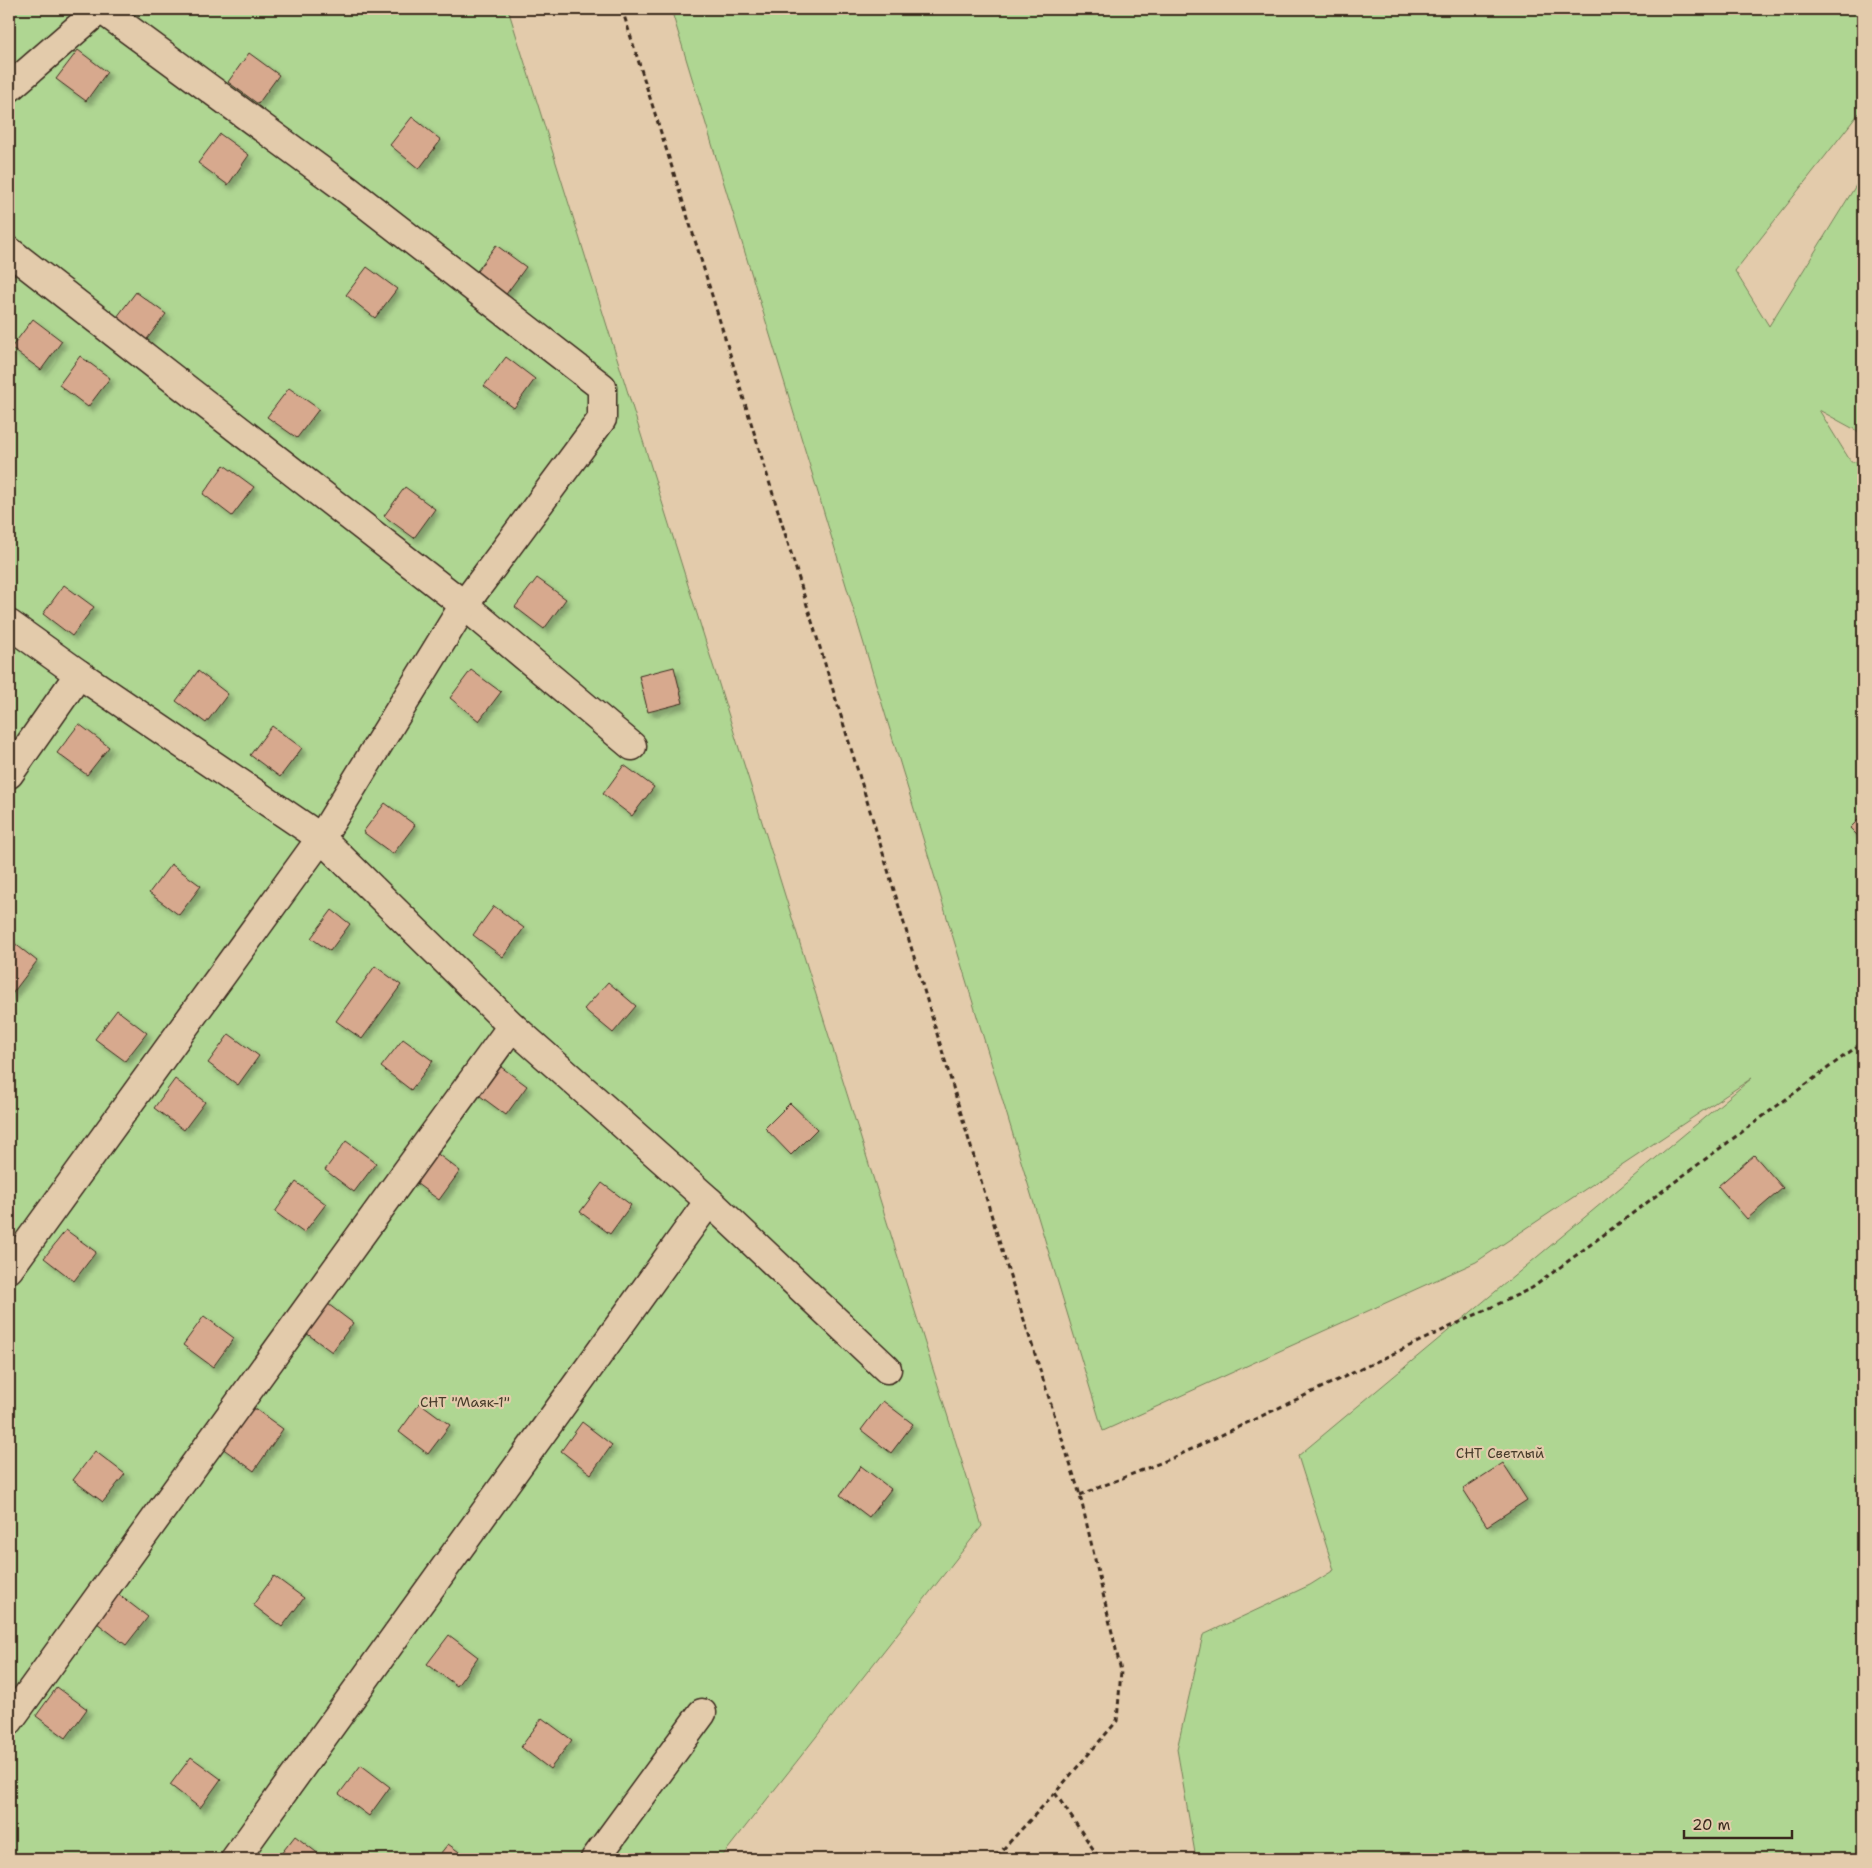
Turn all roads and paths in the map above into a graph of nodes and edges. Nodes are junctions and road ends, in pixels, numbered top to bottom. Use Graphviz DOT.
graph roads {
  1 [pos="100,9"];
  2 [pos="622,9"];
  3 [pos="9,88"];
  4 [pos="9,251"];
  5 [pos="464,605"];
  6 [pos="9,624"];
  7 [pos="79,674"];
  8 [pos="632,746"];
  9 [pos="9,774"];
  10 [pos="321,838"];
  11 [pos="512,1026"];
  12 [pos="1863,1042"];
  13 [pos="709,1201"];
  14 [pos="9,1269"];
  15 [pos="887,1369"];
  16 [pos="1080,1495"];
  17 [pos="702,1713"];
  18 [pos="9,1721"];
  19 [pos="1055,1793"];
  20 [pos="235,1859"];
  21 [pos="595,1859"];
  22 [pos="994,1859"];
  23 [pos="1100,1859"];
  1 -- 3 [label="lane"];
  1 -- 5 [label="lane"];
  2 -- 16 [label="path"];
  4 -- 5 [label="lane"];
  5 -- 8 [label="lane"];
  5 -- 10 [label="lane"];
  6 -- 7 [label="lane"];
  7 -- 9 [label="lane"];
  7 -- 10 [label="lane"];
  10 -- 11 [label="lane"];
  10 -- 14 [label="lane"];
  11 -- 13 [label="lane"];
  11 -- 18 [label="lane"];
  12 -- 16 [label="path"];
  13 -- 15 [label="lane"];
  13 -- 20 [label="lane"];
  16 -- 19 [label="path"];
  17 -- 21 [label="lane"];
  19 -- 22 [label="path"];
  19 -- 23 [label="path"];
}
